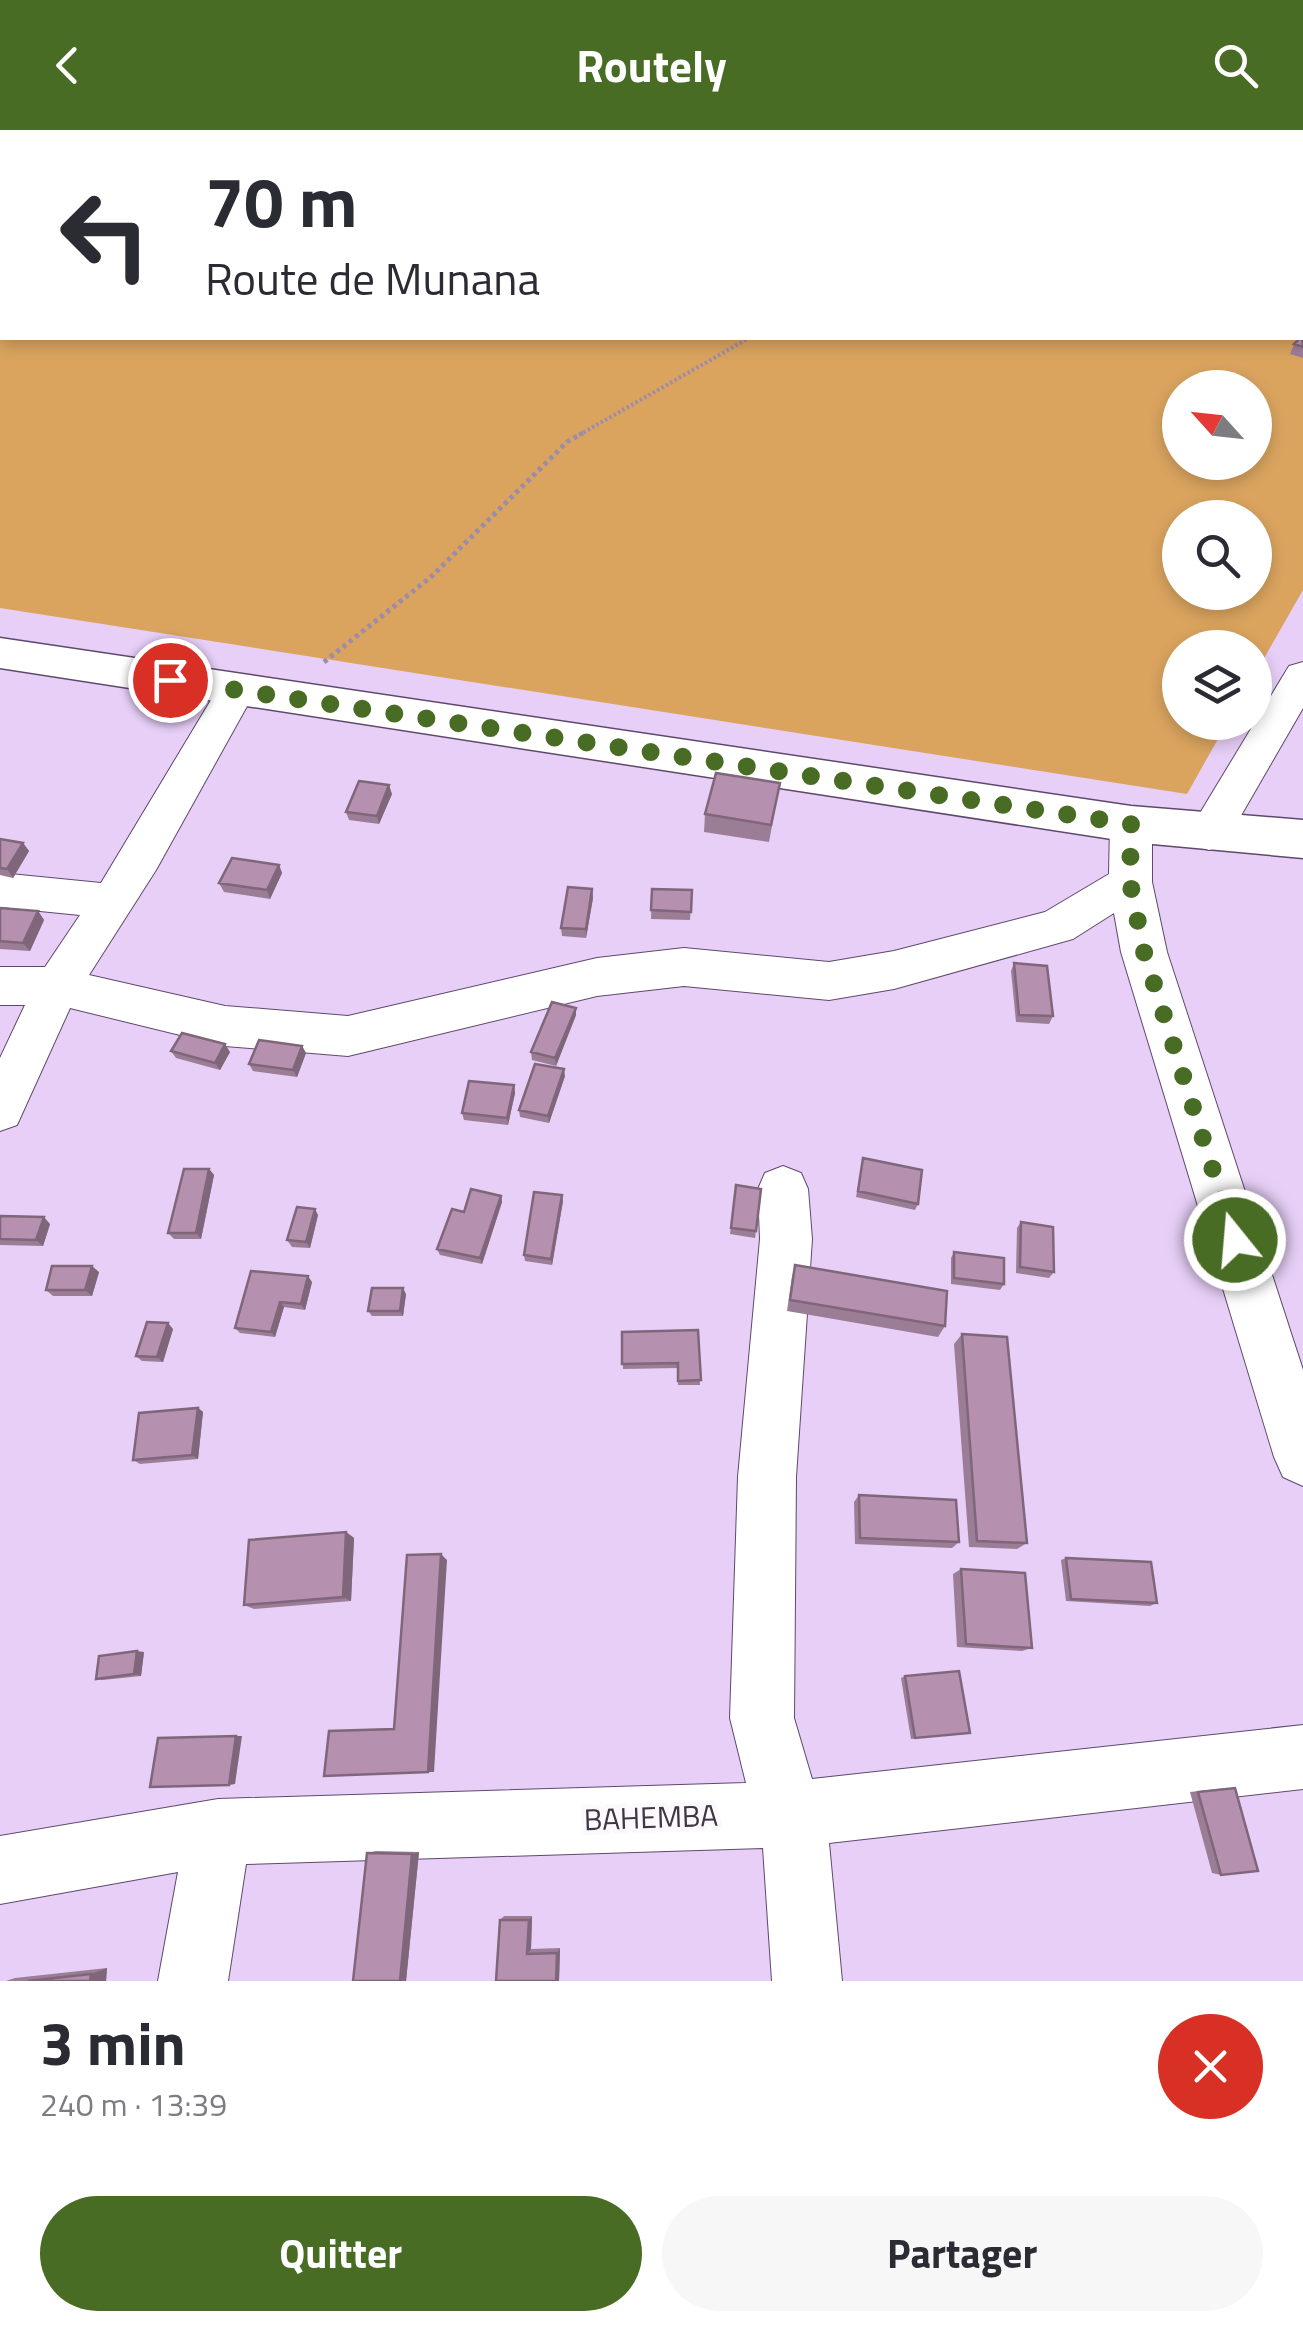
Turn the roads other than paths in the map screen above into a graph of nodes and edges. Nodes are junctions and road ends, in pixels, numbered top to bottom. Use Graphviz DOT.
graph roads {
  1 [pos="0,653"];
  2 [pos="1303,675"];
  3 [pos="238,690"];
  4 [pos="1131,824"];
  5 [pos="1209,834"];
  6 [pos="1303,838"];
  7 [pos="1130,882"];
  8 [pos="0,890"];
  9 [pos="111,901"];
  10 [pos="0,986"];
  11 [pos="57,986"];
  12 [pos="0,1110"];
  13 [pos="783,1189"];
  14 [pos="1303,1457"];
  15 [pos="1303,1757"];
  16 [pos="794,1814"];
  17 [pos="218,1832"];
  18 [pos="0,1870"];
  19 [pos="194,1981"];
  20 [pos="807,1981"];
  1 -- 3 [label="main road"];
  2 -- 5 [label="street"];
  3 -- 4 [label="main road"];
  3 -- 9 [label="street"];
  4 -- 5 [label="main road"];
  4 -- 7 [label="street"];
  5 -- 6 [label="main road"];
  7 -- 11 [label="street"];
  7 -- 14 [label="street"];
  8 -- 9 [label="street"];
  9 -- 11 [label="street"];
  10 -- 11 [label="street"];
  11 -- 12 [label="street"];
  13 -- 16 [label="street"];
  15 -- 16 [label="street, BAHEMBA"];
  16 -- 17 [label="street, BAHEMBA"];
  16 -- 20 [label="street"];
  17 -- 18 [label="street, BAHEMBA"];
  17 -- 19 [label="street"];
}
